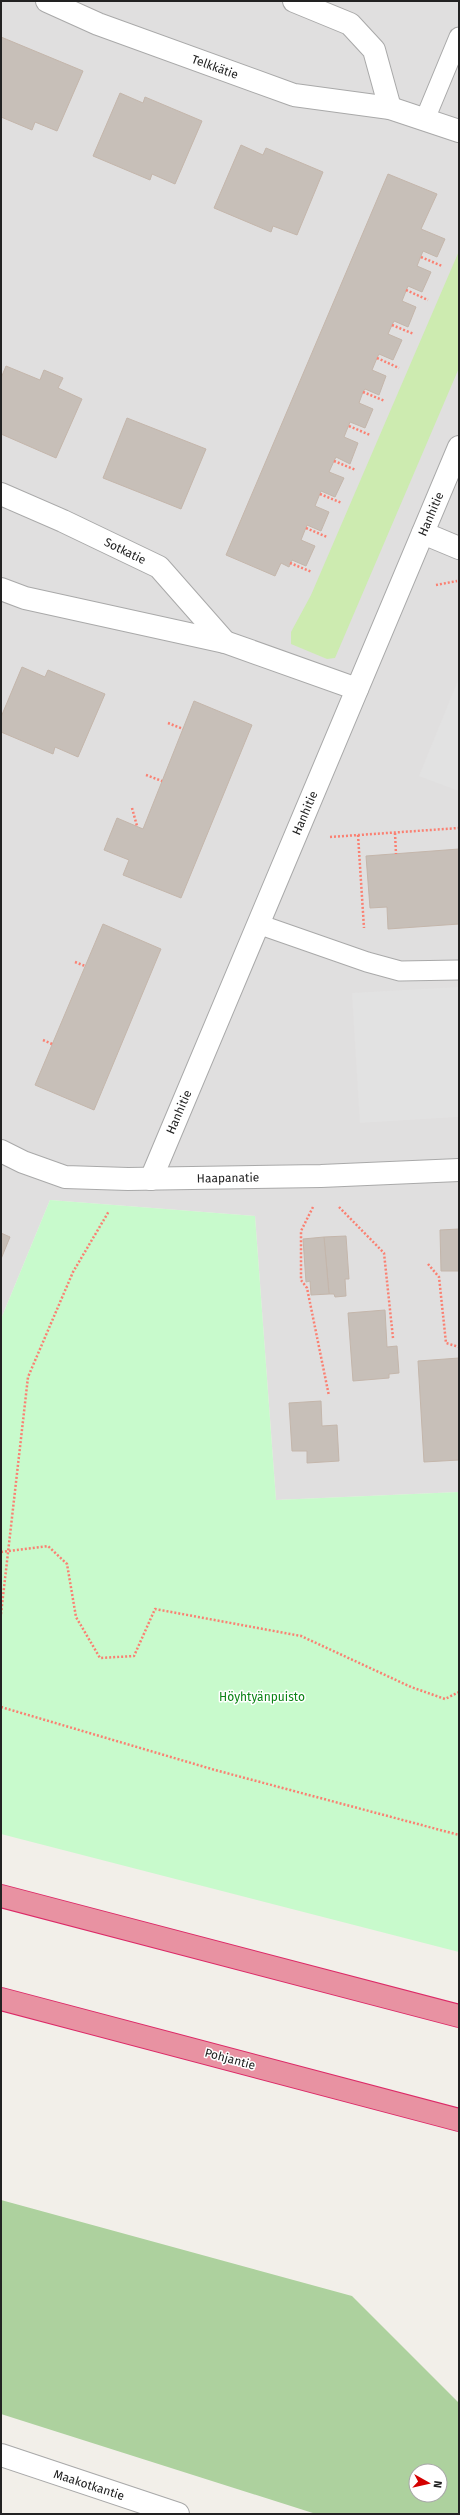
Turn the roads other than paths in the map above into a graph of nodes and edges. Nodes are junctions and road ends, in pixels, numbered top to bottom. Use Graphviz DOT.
graph roads {
  1 [pos="48,1"];
  2 [pos="294,1"];
  3 [pos="459,37"];
  4 [pos="390,108"];
  5 [pos="425,120"];
  6 [pos="459,131"];
  7 [pos="459,447"];
  8 [pos="1,494"];
  9 [pos="423,533"];
  10 [pos="459,548"];
  11 [pos="1,589"];
  12 [pos="225,642"];
  13 [pos="357,689"];
  14 [pos="258,924"];
  15 [pos="459,970"];
  16 [pos="1,1151"];
  17 [pos="459,1170"];
  18 [pos="151,1179"];
  19 [pos="1,1896"];
  20 [pos="1,1999"];
  21 [pos="459,2016"];
  22 [pos="459,2120"];
  23 [pos="1,2456"];
  24 [pos="178,2514"];
  1 -- 4 [label="street, Telkkätie"];
  2 -- 4 [label="street"];
  3 -- 5 [label="lane"];
  4 -- 5 [label="street, Telkkätie"];
  5 -- 6 [label="street, Telkkätie"];
  7 -- 9 [label="street, Hanhitie"];
  8 -- 12 [label="street, Sotkatie"];
  9 -- 10 [label="street"];
  9 -- 13 [label="street, Hanhitie"];
  11 -- 12 [label="street, Sotkatie"];
  12 -- 13 [label="street, Sotkatie"];
  13 -- 14 [label="street, Hanhitie"];
  14 -- 15 [label="lane"];
  14 -- 18 [label="street, Hanhitie"];
  16 -- 18 [label="street, Haapanatie"];
  17 -- 18 [label="street, Haapanatie"];
  19 -- 21 [label="highway"];
  20 -- 22 [label="highway, Pohjantie"];
  23 -- 24 [label="street, Maakotkantie"];
}
